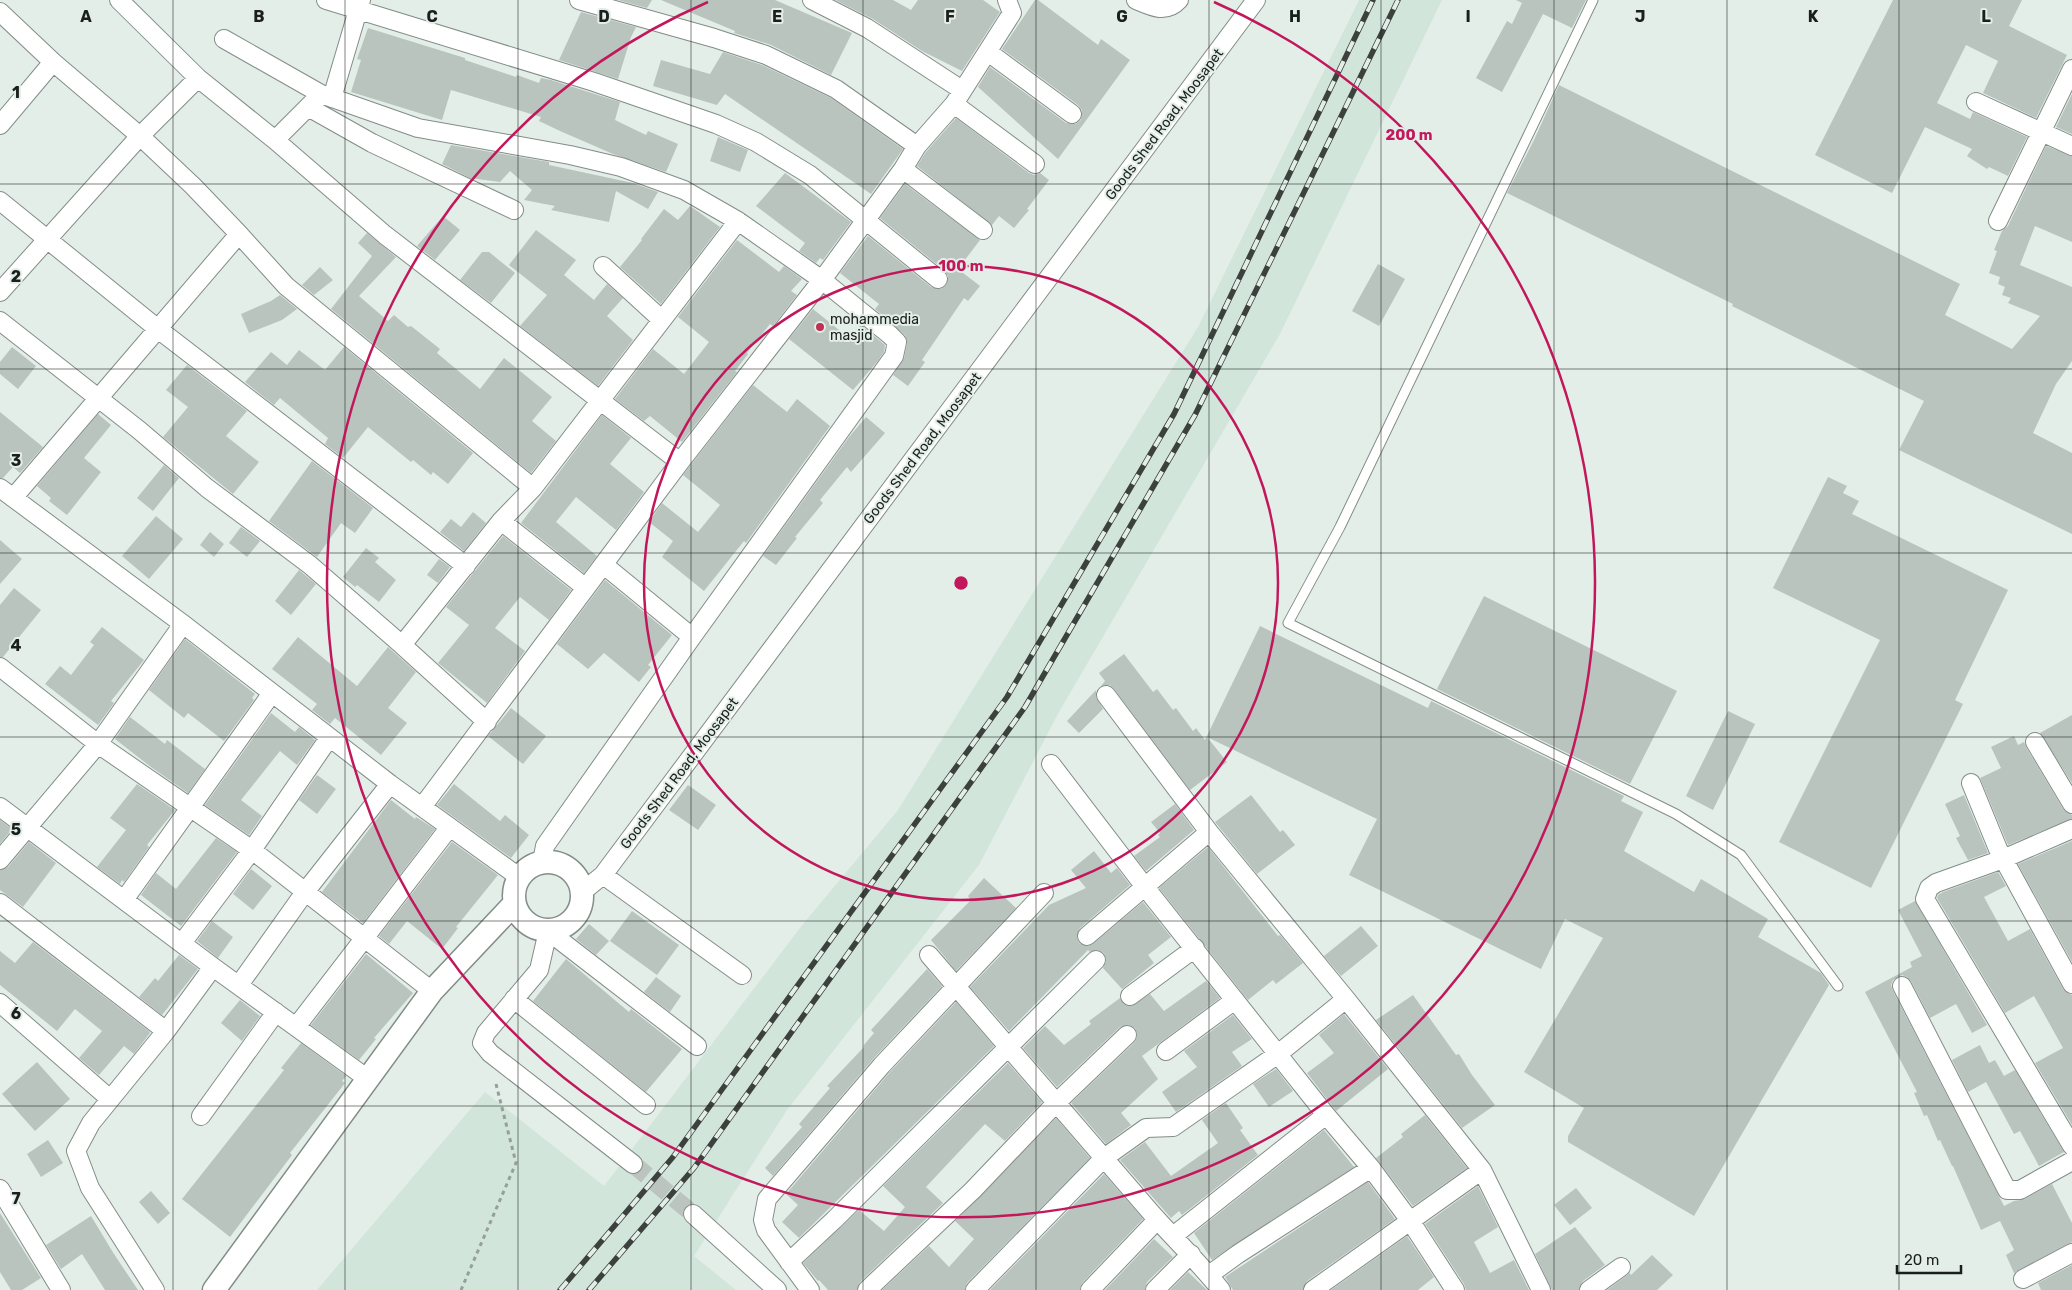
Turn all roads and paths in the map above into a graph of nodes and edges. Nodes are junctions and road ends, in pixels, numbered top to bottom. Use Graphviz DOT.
graph roads {
  1 [pos="120,0"];
  2 [pos="326,0"];
  3 [pos="579,0"];
  4 [pos="812,0"];
  5 [pos="1007,0"];
  6 [pos="1136,0"];
  7 [pos="1179,0"];
  8 [pos="1256,0"];
  9 [pos="1592,0"];
  10 [pos="359,5"];
  11 [pos="0,12"];
  12 [pos="224,39"];
  13 [pos="988,52"];
  14 [pos="53,62"];
  15 [pos="2072,69"];
  16 [pos="198,78"];
  17 [pos="326,96"];
  18 [pos="958,97"];
  19 [pos="1976,102"];
  20 [pos="308,107"];
  21 [pos="1072,114"];
  22 [pos="0,125"];
  23 [pos="2042,133"];
  24 [pos="140,136"];
  25 [pos="276,140"];
  26 [pos="917,146"];
  27 [pos="2072,146"];
  28 [pos="1035,164"];
  29 [pos="903,169"];
  30 [pos="0,201"];
  31 [pos="514,210"];
  32 [pos="738,221"];
  33 [pos="866,221"];
  34 [pos="1998,221"];
  35 [pos="983,230"];
  36 [pos="239,234"];
  37 [pos="48,240"];
  38 [pos="603,266"];
  39 [pos="938,279"];
  40 [pos="822,280"];
  41 [pos="0,292"];
  42 [pos="662,320"];
  43 [pos="0,321"];
  44 [pos="158,329"];
  45 [pos="99,398"];
  46 [pos="600,400"];
  47 [pos="680,462"];
  48 [pos="533,488"];
  49 [pos="6,493"];
  50 [pos="501,521"];
  51 [pos="604,564"];
  52 [pos="466,566"];
  53 [pos="586,588"];
  54 [pos="183,624"];
  55 [pos="692,637"];
  56 [pos="402,646"];
  57 [pos="0,667"];
  58 [pos="272,693"];
  59 [pos="1106,695"];
  60 [pos="487,722"];
  61 [pos="329,738"];
  62 [pos="2035,742"];
  63 [pos="98,744"];
  64 [pos="1051,764"];
  65 [pos="1971,783"];
  66 [pos="390,784"];
  67 [pos="2072,804"];
  68 [pos="190,806"];
  69 [pos="0,807"];
  70 [pos="422,807"];
  71 [pos="26,827"];
  72 [pos="449,828"];
  73 [pos="2072,829"];
  74 [pos="1209,832"];
  75 [pos="252,850"];
  76 [pos="2003,859"];
  77 [pos="0,860"];
  78 [pos="542,862"];
  79 [pos="603,875"];
  80 [pos="519,877"];
  81 [pos="1145,887"];
  82 [pos="306,892"];
  83 [pos="582,892"];
  84 [pos="1044,893"];
  85 [pos="124,900"];
  86 [pos="0,903"];
  87 [pos="514,904"];
  88 [pos="548,931"];
  89 [pos="1086,936"];
  90 [pos="365,938"];
  91 [pos="182,944"];
  92 [pos="1195,948"];
  93 [pos="929,955"];
  94 [pos="1096,960"];
  95 [pos="213,967"];
  96 [pos="742,975"];
  97 [pos="2072,984"];
  98 [pos="239,985"];
  99 [pos="956,986"];
  100 [pos="1838,986"];
  101 [pos="1902,986"];
  102 [pos="432,990"];
  103 [pos="1130,996"];
  104 [pos="1346,999"];
  105 [pos="514,1000"];
  106 [pos="1235,1000"];
  107 [pos="1,1005"];
  108 [pos="276,1012"];
  109 [pos="296,1027"];
  110 [pos="166,1032"];
  111 [pos="1127,1035"];
  112 [pos="697,1046"];
  113 [pos="1007,1046"];
  114 [pos="1166,1051"];
  115 [pos="1278,1054"];
  116 [pos="368,1079"];
  117 [pos="496,1084"];
  118 [pos="110,1100"];
  119 [pos="1056,1104"];
  120 [pos="646,1105"];
  121 [pos="1326,1115"];
  122 [pos="200,1116"];
  123 [pos="2072,1146"];
  124 [pos="1104,1158"];
  125 [pos="2072,1161"];
  126 [pos="633,1164"];
  127 [pos="1371,1168"];
  128 [pos="1482,1170"];
  129 [pos="0,1189"];
  130 [pos="693,1214"];
  131 [pos="1157,1220"];
  132 [pos="1411,1222"];
  133 [pos="1174,1236"];
  134 [pos="2072,1253"];
  135 [pos="1191,1254"];
  136 [pos="789,1262"];
  137 [pos="1621,1268"];
  138 [pos="1209,1275"];
  139 [pos="2023,1279"];
  140 [pos="61,1290"];
  141 [pos="154,1290"];
  142 [pos="214,1290"];
  143 [pos="461,1290"];
  144 [pos="777,1290"];
  145 [pos="810,1290"];
  146 [pos="867,1290"];
  147 [pos="975,1290"];
  148 [pos="1090,1290"];
  149 [pos="1155,1290"];
  150 [pos="1221,1290"];
  151 [pos="1312,1290"];
  152 [pos="1455,1290"];
  153 [pos="1541,1290"];
  154 [pos="1589,1290"];
  1 -- 16 [label="street"];
  2 -- 10 [label="street"];
  3 -- 26 [label="street"];
  4 -- 18 [label="street"];
  5 -- 13 [label="street"];
  6 -- 7 [label="street"];
  8 -- 79 [label="street, Goods Shed Road, Moosapet"];
  9 -- 100 [label="lane"];
  10 -- 17 [label="street"];
  10 -- 33 [label="street"];
  11 -- 14 [label="street"];
  12 -- 17 [label="street"];
  13 -- 18 [label="street"];
  13 -- 21 [label="street"];
  14 -- 22 [label="street"];
  14 -- 24 [label="street"];
  15 -- 23 [label="street"];
  16 -- 24 [label="street"];
  16 -- 25 [label="street"];
  17 -- 20 [label="street"];
  17 -- 32 [label="street"];
  18 -- 26 [label="street"];
  18 -- 28 [label="street"];
  19 -- 23 [label="street"];
  20 -- 25 [label="street"];
  20 -- 31 [label="street"];
  23 -- 27 [label="street"];
  23 -- 34 [label="street"];
  24 -- 36 [label="street"];
  24 -- 37 [label="street"];
  25 -- 46 [label="street"];
  26 -- 29 [label="street"];
  29 -- 33 [label="street"];
  29 -- 35 [label="street"];
  30 -- 37 [label="street"];
  32 -- 40 [label="street"];
  32 -- 42 [label="street"];
  33 -- 39 [label="street"];
  33 -- 40 [label="street"];
  36 -- 44 [label="street"];
  36 -- 48 [label="street"];
  37 -- 41 [label="street"];
  37 -- 44 [label="street"];
  38 -- 42 [label="street"];
  40 -- 47 [label="street"];
  40 -- 55 [label="street"];
  42 -- 46 [label="street"];
  43 -- 45 [label="street"];
  44 -- 45 [label="street"];
  44 -- 52 [label="street"];
  45 -- 49 [label="street"];
  45 -- 56 [label="street"];
  46 -- 47 [label="street"];
  46 -- 48 [label="street"];
  47 -- 51 [label="street"];
  48 -- 50 [label="street"];
  49 -- 54 [label="street"];
  50 -- 52 [label="street"];
  50 -- 53 [label="street"];
  51 -- 53 [label="street"];
  51 -- 55 [label="street"];
  52 -- 56 [label="street"];
  53 -- 60 [label="street"];
  54 -- 58 [label="street"];
  54 -- 63 [label="street"];
  55 -- 78 [label="street"];
  56 -- 60 [label="street"];
  57 -- 63 [label="street"];
  58 -- 61 [label="street"];
  58 -- 68 [label="street"];
  59 -- 74 [label="street"];
  60 -- 70 [label="street"];
  61 -- 66 [label="street"];
  61 -- 75 [label="street"];
  62 -- 67 [label="street"];
  63 -- 68 [label="street"];
  63 -- 71 [label="street"];
  64 -- 81 [label="street"];
  65 -- 76 [label="street"];
  66 -- 70 [label="street"];
  66 -- 82 [label="street"];
  68 -- 75 [label="street"];
  68 -- 85 [label="street"];
  69 -- 71 [label="street"];
  70 -- 72 [label="street"];
  71 -- 77 [label="street"];
  71 -- 85 [label="street"];
  72 -- 80 [label="street"];
  72 -- 90 [label="street"];
  73 -- 76 [label="street"];
  74 -- 81 [label="street"];
  74 -- 104 [label="street"];
  75 -- 82 [label="street"];
  75 -- 91 [label="street"];
  76 -- 97 [label="street"];
  76 -- 123 [label="street"];
  78 -- 80 [label="street"];
  78 -- 83 [label="street"];
  79 -- 83 [label="street, Goods Shed Road, Moosapet"];
  79 -- 96 [label="street"];
  80 -- 87 [label="street"];
  81 -- 89 [label="street"];
  81 -- 92 [label="street"];
  82 -- 90 [label="street"];
  82 -- 98 [label="street"];
  83 -- 88 [label="street"];
  84 -- 99 [label="street"];
  85 -- 91 [label="street"];
  86 -- 110 [label="street"];
  87 -- 88 [label="street"];
  87 -- 102 [label="street"];
  88 -- 105 [label="street"];
  88 -- 112 [label="street"];
  90 -- 102 [label="street"];
  90 -- 109 [label="street"];
  91 -- 95 [label="street"];
  92 -- 103 [label="street"];
  92 -- 106 [label="street"];
  93 -- 99 [label="street"];
  94 -- 113 [label="street"];
  95 -- 98 [label="street"];
  95 -- 110 [label="street"];
  98 -- 108 [label="street"];
  99 -- 113 [label="street"];
  99 -- 136 [label="street"];
  101 -- 125 [label="street"];
  102 -- 116 [label="street"];
  104 -- 115 [label="street"];
  104 -- 128 [label="street"];
  105 -- 120 [label="street"];
  105 -- 126 [label="street"];
  106 -- 114 [label="street"];
  106 -- 115 [label="street"];
  107 -- 118 [label="street"];
  108 -- 109 [label="street"];
  108 -- 122 [label="street"];
  109 -- 116 [label="street"];
  110 -- 118 [label="street"];
  111 -- 119 [label="street"];
  113 -- 119 [label="street"];
  113 -- 136 [label="street"];
  115 -- 121 [label="street"];
  115 -- 124 [label="street"];
  116 -- 142 [label="street"];
  117 -- 143 [label="path"];
  118 -- 141 [label="street"];
  119 -- 124 [label="street"];
  119 -- 146 [label="street"];
  121 -- 127 [label="street"];
  121 -- 133 [label="street"];
  124 -- 131 [label="street"];
  124 -- 147 [label="street"];
  127 -- 132 [label="street"];
  127 -- 138 [label="street"];
  128 -- 132 [label="street"];
  128 -- 153 [label="street"];
  129 -- 140 [label="street"];
  130 -- 144 [label="street"];
  131 -- 133 [label="street"];
  131 -- 148 [label="street"];
  132 -- 151 [label="street"];
  132 -- 152 [label="street"];
  133 -- 135 [label="street"];
  134 -- 139 [label="street"];
  135 -- 138 [label="street"];
  135 -- 149 [label="street"];
  136 -- 145 [label="street"];
  137 -- 154 [label="street"];
  138 -- 150 [label="street"];
}
